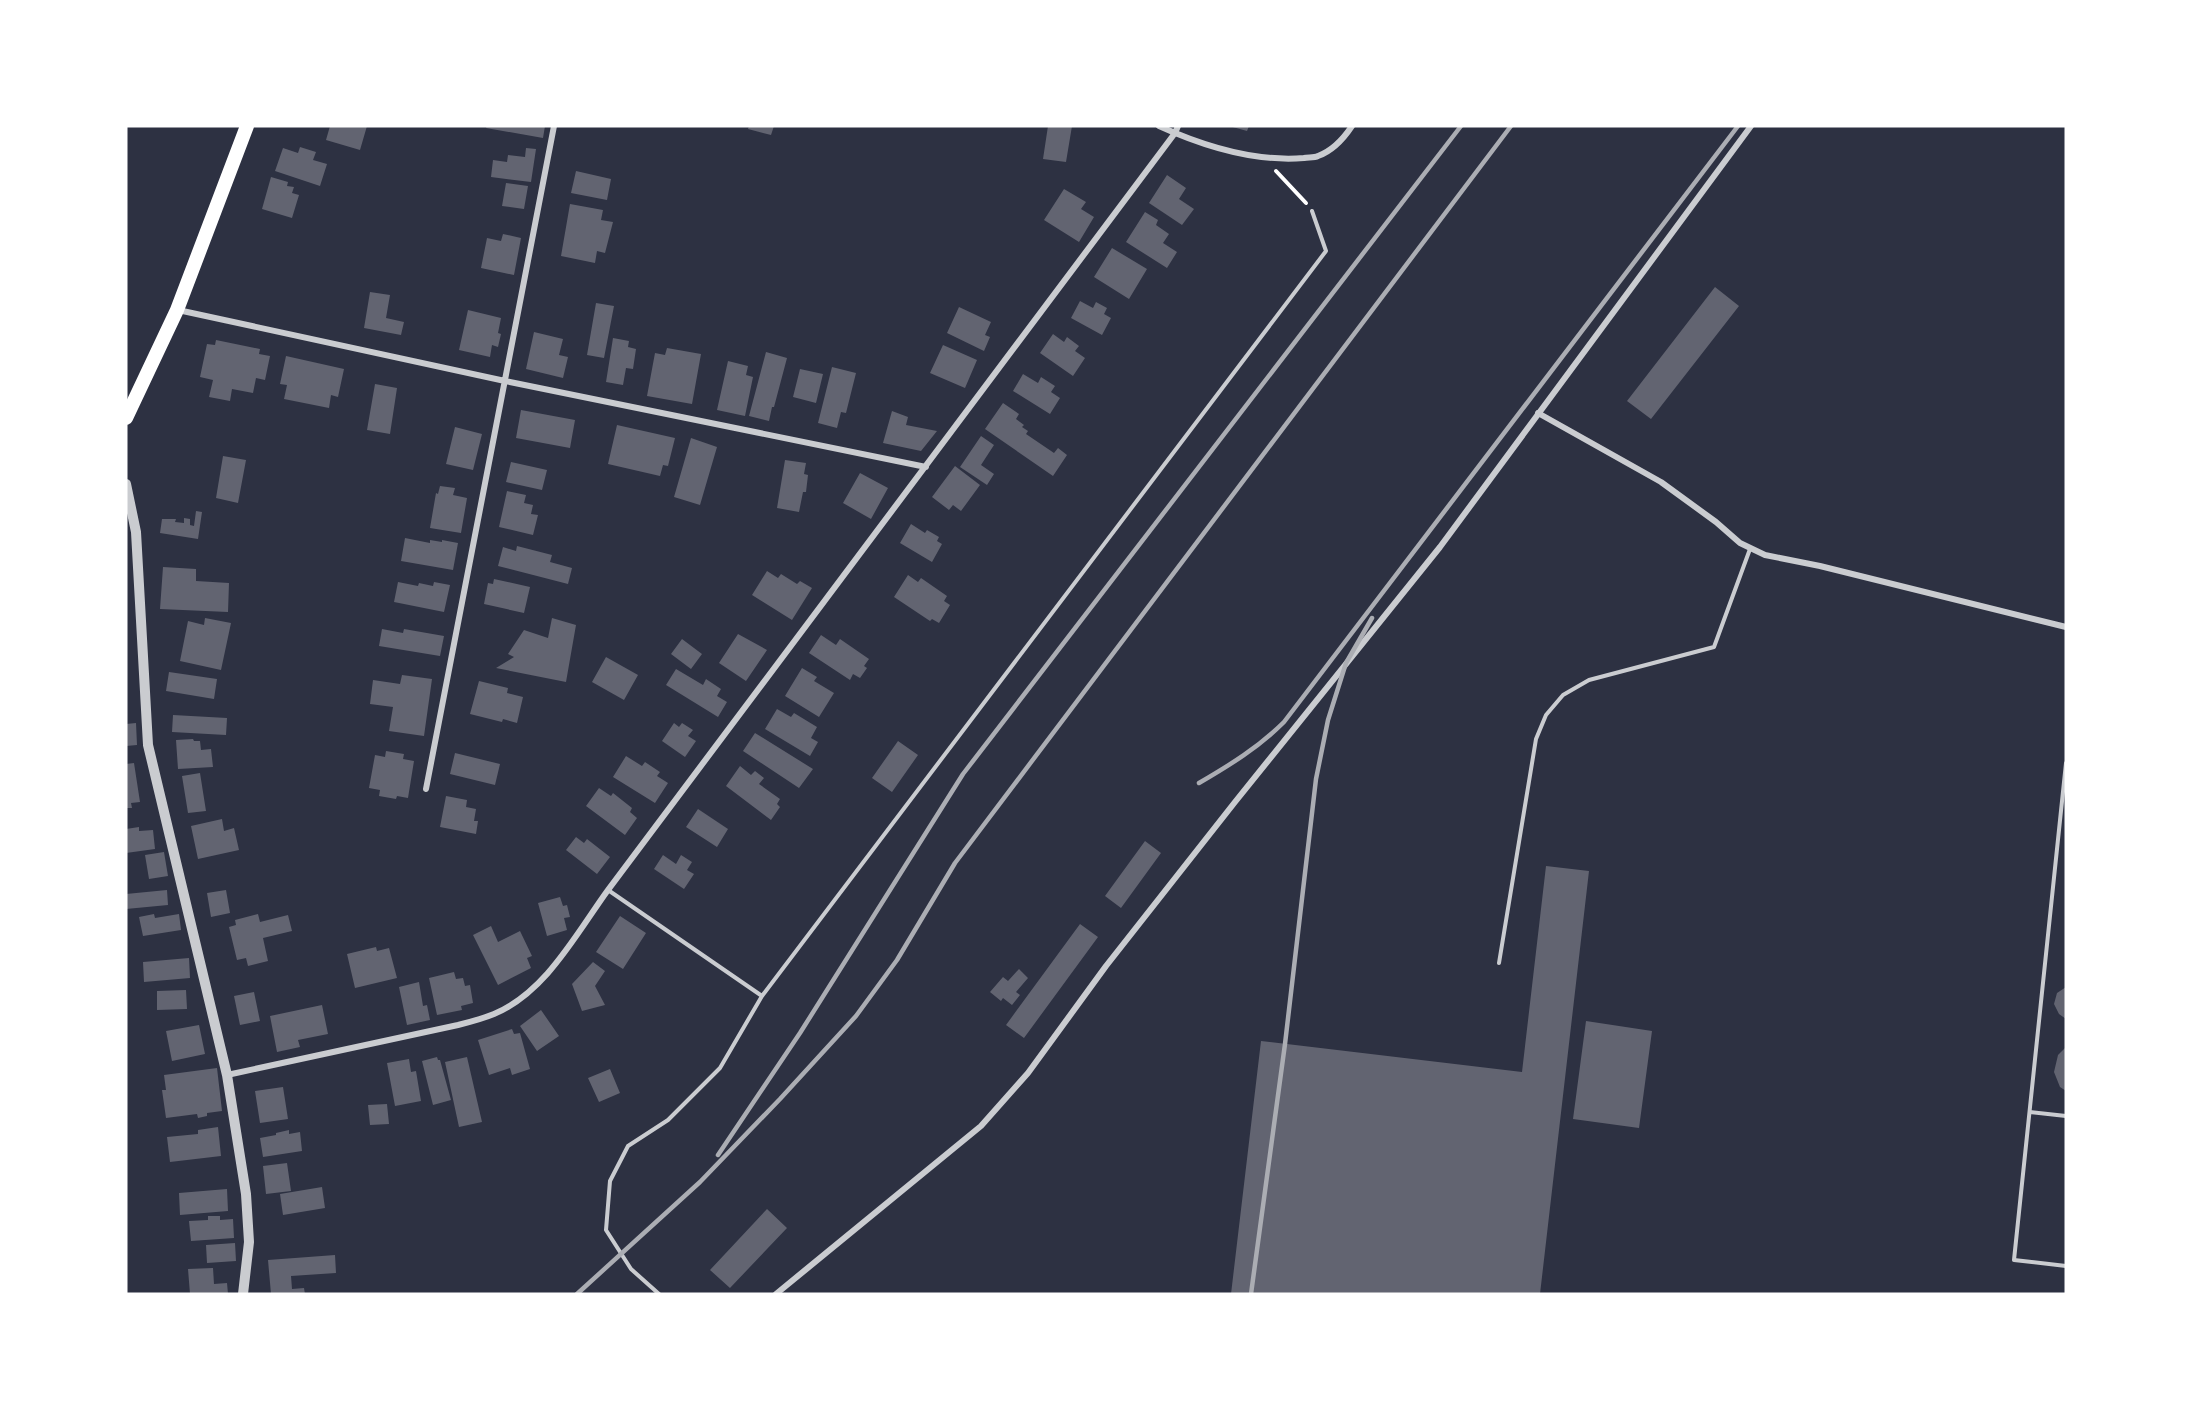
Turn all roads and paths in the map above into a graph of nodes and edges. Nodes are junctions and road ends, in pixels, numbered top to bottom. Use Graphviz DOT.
graph roads {
  1 [pos="247,126"];
  2 [pos="554,126"];
  3 [pos="1159,126"];
  4 [pos="1178,126"];
  5 [pos="1352,126"];
  6 [pos="1751,126"];
  7 [pos="1175,134"];
  8 [pos="1263,158"];
  9 [pos="1312,211"];
  10 [pos="177,309"];
  11 [pos="505,381"];
  12 [pos="130,401"];
  13 [pos="1538,413"];
  14 [pos="126,418"];
  15 [pos="926,467"];
  16 [pos="126,484"];
  17 [pos="1750,548"];
  18 [pos="2066,627"];
  19 [pos="2066,764"];
  20 [pos="426,789"];
  21 [pos="2064,808"];
  22 [pos="608,890"];
  23 [pos="1499,963"];
  24 [pos="762,996"];
  25 [pos="227,1075"];
  26 [pos="2030,1112"];
  27 [pos="2066,1116"];
  28 [pos="2066,1266"];
  29 [pos="243,1294"];
  30 [pos="659,1294"];
  31 [pos="776,1294"];
  1 -- 10 [label="main road"];
  2 -- 11 [label="street"];
  3 -- 7 [label="street"];
  4 -- 7 [label="street"];
  5 -- 8 [label="street"];
  6 -- 13 [label="street"];
  7 -- 8 [label="street"];
  7 -- 15 [label="street"];
  8 -- 9 [label="path"];
  9 -- 24 [label="lane"];
  10 -- 11 [label="street"];
  10 -- 12 [label="main road"];
  11 -- 15 [label="street"];
  11 -- 20 [label="street"];
  12 -- 14 [label="main road"];
  13 -- 17 [label="street"];
  13 -- 31 [label="street"];
  15 -- 22 [label="street"];
  16 -- 25 [label="street"];
  17 -- 18 [label="street"];
  17 -- 23 [label="lane"];
  19 -- 21 [label="lane"];
  21 -- 26 [label="lane"];
  22 -- 24 [label="lane"];
  22 -- 25 [label="street"];
  24 -- 30 [label="lane"];
  25 -- 29 [label="street"];
  26 -- 27 [label="lane"];
  26 -- 28 [label="lane"];
}
